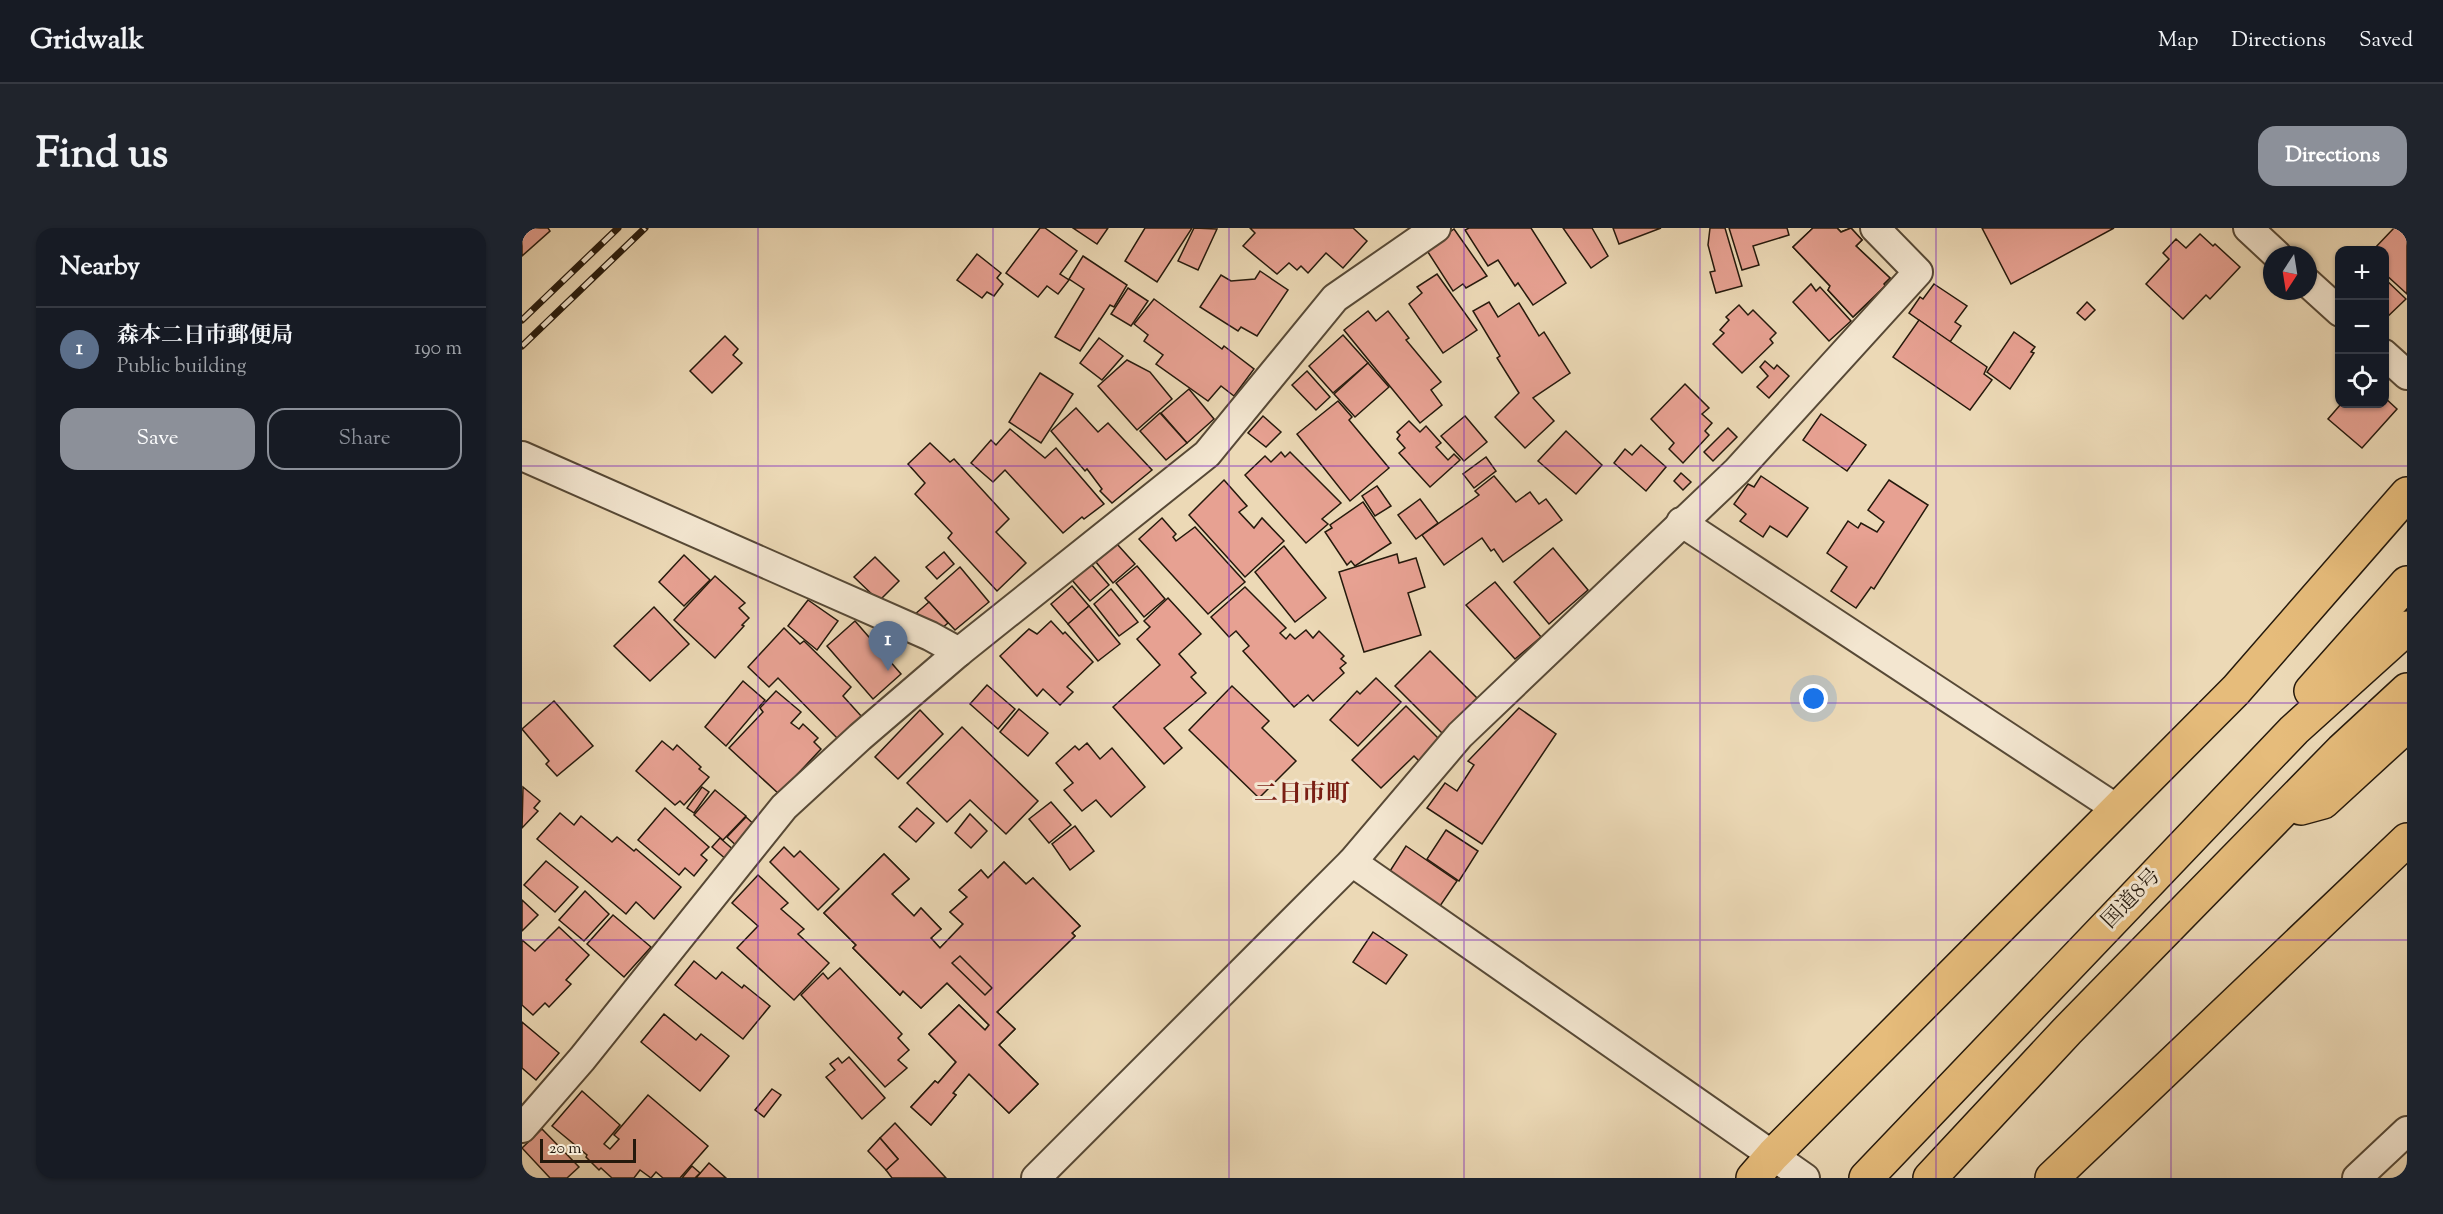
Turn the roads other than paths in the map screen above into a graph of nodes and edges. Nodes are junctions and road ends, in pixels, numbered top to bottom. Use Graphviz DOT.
graph roads {
  1 [pos="1436,228"];
  2 [pos="1875,228"];
  3 [pos="2248,228"];
  4 [pos="2267,246"];
  5 [pos="2317,291"];
  6 [pos="2335,307"];
  7 [pos="2389,358"];
  8 [pos="2407,375"];
  9 [pos="522,456"];
  10 [pos="2407,494"];
  11 [pos="1681,522"];
  12 [pos="2407,583"];
  13 [pos="2407,628"];
  14 [pos="959,652"];
  15 [pos="2407,690"];
  16 [pos="2407,725"];
  17 [pos="2294,730"];
  18 [pos="2117,809"];
  19 [pos="2282,813"];
  20 [pos="2407,840"];
  21 [pos="1352,862"];
  22 [pos="522,1128"];
  23 [pos="2407,1131"];
  24 [pos="1763,1166"];
  25 [pos="1036,1178"];
  26 [pos="1805,1178"];
  27 [pos="1866,1178"];
  28 [pos="1930,1178"];
  29 [pos="2052,1178"];
  30 [pos="2357,1178"];
  1 -- 14 [label="street"];
  2 -- 11 [label="street"];
  3 -- 4 [label="street"];
  5 -- 6 [label="street"];
  7 -- 8 [label="street"];
  9 -- 14 [label="street"];
  10 -- 18 [label="highway"];
  11 -- 18 [label="street"];
  11 -- 21 [label="street"];
  12 -- 17 [label="highway"];
  13 -- 17 [label="highway, 国道8号"];
  14 -- 22 [label="street"];
  15 -- 19 [label="highway"];
  16 -- 19 [label="highway"];
  17 -- 27 [label="highway, 国道8号"];
  18 -- 24 [label="highway"];
  19 -- 28 [label="highway"];
  20 -- 29 [label="highway"];
  21 -- 24 [label="street"];
  21 -- 25 [label="street"];
  23 -- 30 [label="street"];
  24 -- 26 [label="street"];
}
